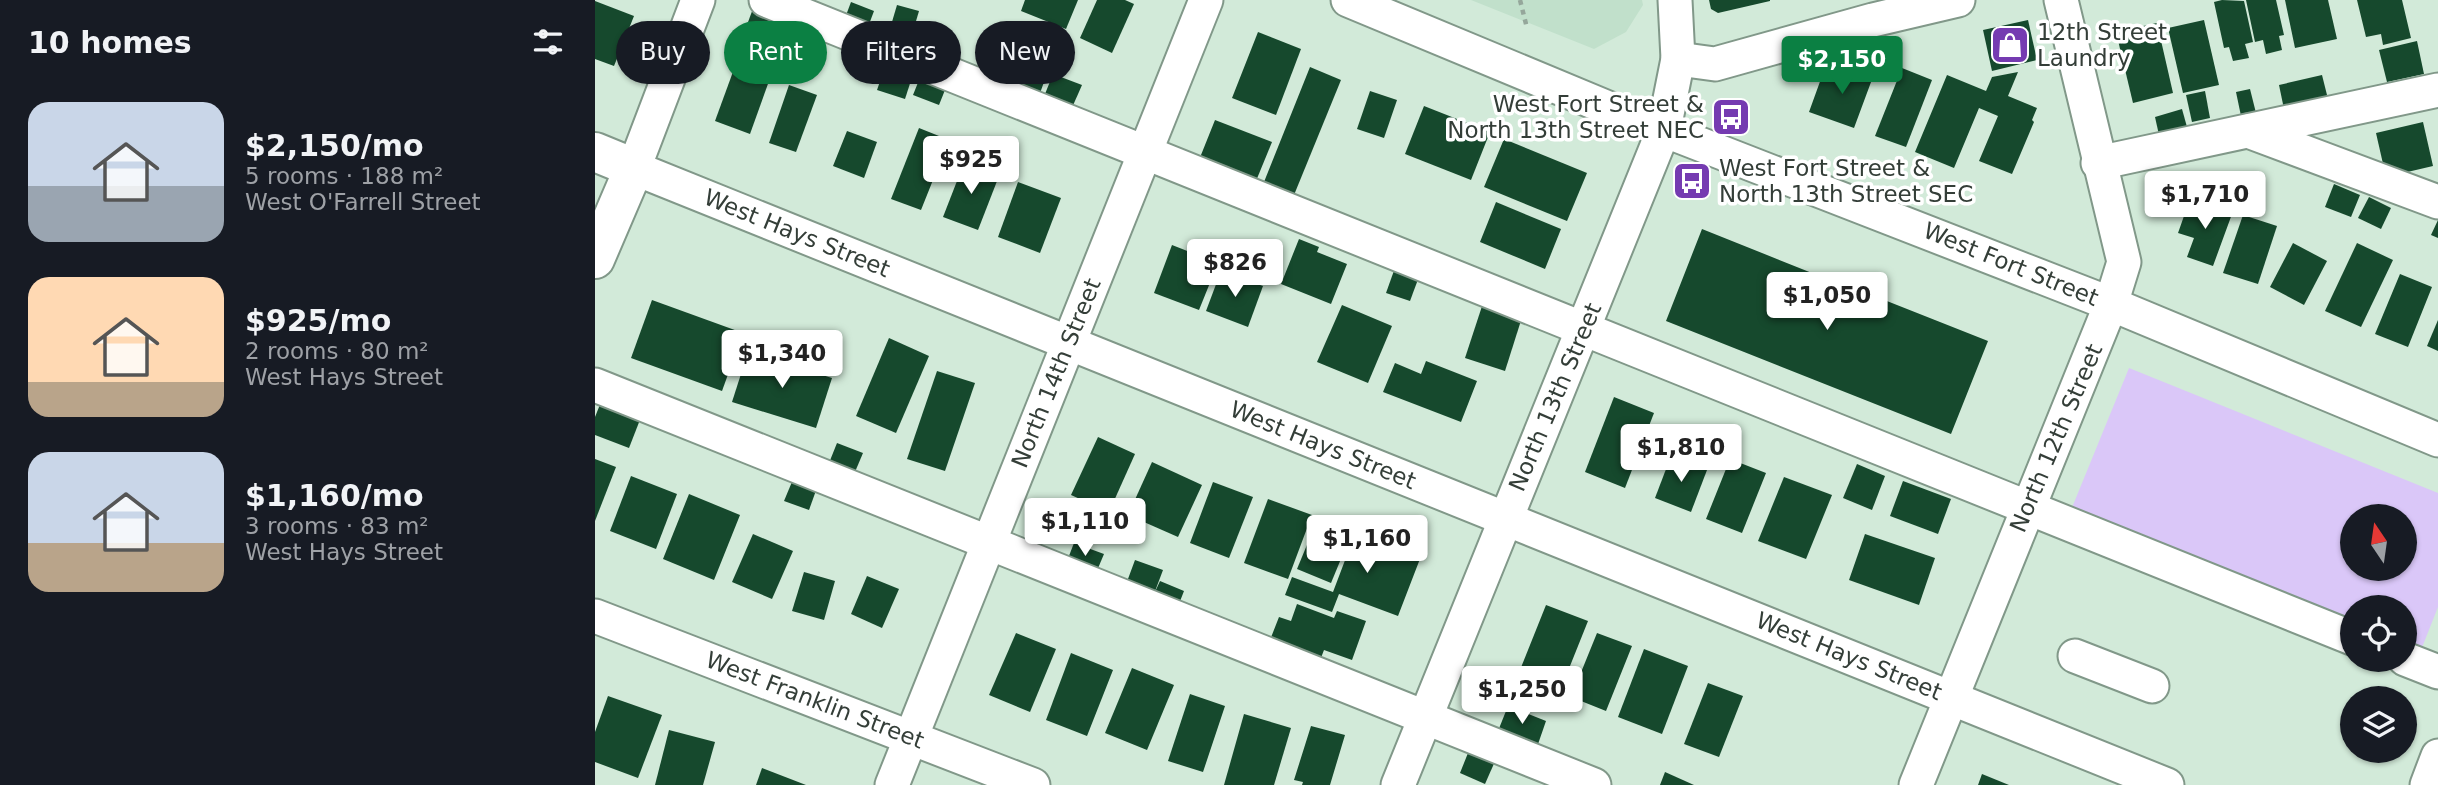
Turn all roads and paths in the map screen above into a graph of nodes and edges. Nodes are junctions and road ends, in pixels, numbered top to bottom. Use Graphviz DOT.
graph roads {
  1 [pos="698,0"];
  2 [pos="766,0"];
  3 [pos="1206,0"];
  4 [pos="1347,0"];
  5 [pos="1520,0"];
  6 [pos="1675,0"];
  7 [pos="1958,0"];
  8 [pos="2061,0"];
  9 [pos="1871,10"];
  10 [pos="1527,28"];
  11 [pos="1678,59"];
  12 [pos="2438,90"];
  13 [pos="1664,129"];
  14 [pos="2248,131"];
  15 [pos="595,152"];
  16 [pos="1145,152"];
  17 [pos="2098,163"];
  18 [pos="634,168"];
  19 [pos="2438,202"];
  20 [pos="595,260"];
  21 [pos="2111,304"];
  22 [pos="1584,329"];
  23 [pos="1068,342"];
  24 [pos="595,385"];
  25 [pos="2438,440"];
  26 [pos="2027,507"];
  27 [pos="1505,518"];
  28 [pos="988,542"];
  29 [pos="595,616"];
  30 [pos="2340,633"];
  31 [pos="2075,656"];
  32 [pos="2417,664"];
  33 [pos="2438,672"];
  34 [pos="2152,686"];
  35 [pos="1951,698"];
  36 [pos="1424,718"];
  37 [pos="911,736"];
  38 [pos="2438,756"];
  39 [pos="892,785"];
  40 [pos="1033,785"];
  41 [pos="1398,785"];
  42 [pos="1594,785"];
  43 [pos="1916,785"];
  44 [pos="2167,785"];
  45 [pos="2427,785"];
  1 -- 18 [label="street"];
  2 -- 16 [label="street"];
  3 -- 16 [label="street, North 14th Street"];
  4 -- 13 [label="street, West Fort Street"];
  5 -- 10 [label="path"];
  6 -- 11 [label="street, North 13th Street"];
  7 -- 9 [label="street"];
  8 -- 17 [label="street, North 12th Street"];
  9 -- 11 [label="street"];
  11 -- 13 [label="street, North 13th Street"];
  12 -- 14 [label="street"];
  13 -- 21 [label="street, West Fort Street"];
  13 -- 22 [label="street, North 13th Street"];
  14 -- 17 [label="street"];
  14 -- 19 [label="street"];
  15 -- 18 [label="main road, West Hays Street"];
  16 -- 22 [label="street"];
  16 -- 23 [label="street, North 14th Street"];
  17 -- 21 [label="street, North 12th Street"];
  18 -- 20 [label="main road"];
  18 -- 23 [label="street, West Hays Street"];
  21 -- 25 [label="street, West Fort Street"];
  21 -- 26 [label="street, North 12th Street"];
  22 -- 26 [label="street"];
  22 -- 27 [label="street, North 13th Street"];
  23 -- 27 [label="street, West Hays Street"];
  23 -- 28 [label="street, North 14th Street"];
  24 -- 28 [label="street"];
  26 -- 30 [label="street"];
  26 -- 35 [label="street, North 12th Street"];
  27 -- 35 [label="street, West Hays Street"];
  27 -- 36 [label="street, North 13th Street"];
  28 -- 36 [label="street"];
  28 -- 37 [label="street, North 14th Street"];
  29 -- 37 [label="street, West Franklin Street"];
  31 -- 34 [label="street"];
  32 -- 33 [label="street"];
  35 -- 43 [label="street, North 12th Street"];
  35 -- 44 [label="street, West Hays Street"];
  36 -- 41 [label="street, North 13th Street"];
  36 -- 42 [label="street"];
  37 -- 39 [label="street, North 14th Street"];
  37 -- 40 [label="street, West Franklin Street"];
  38 -- 45 [label="street"];
}
